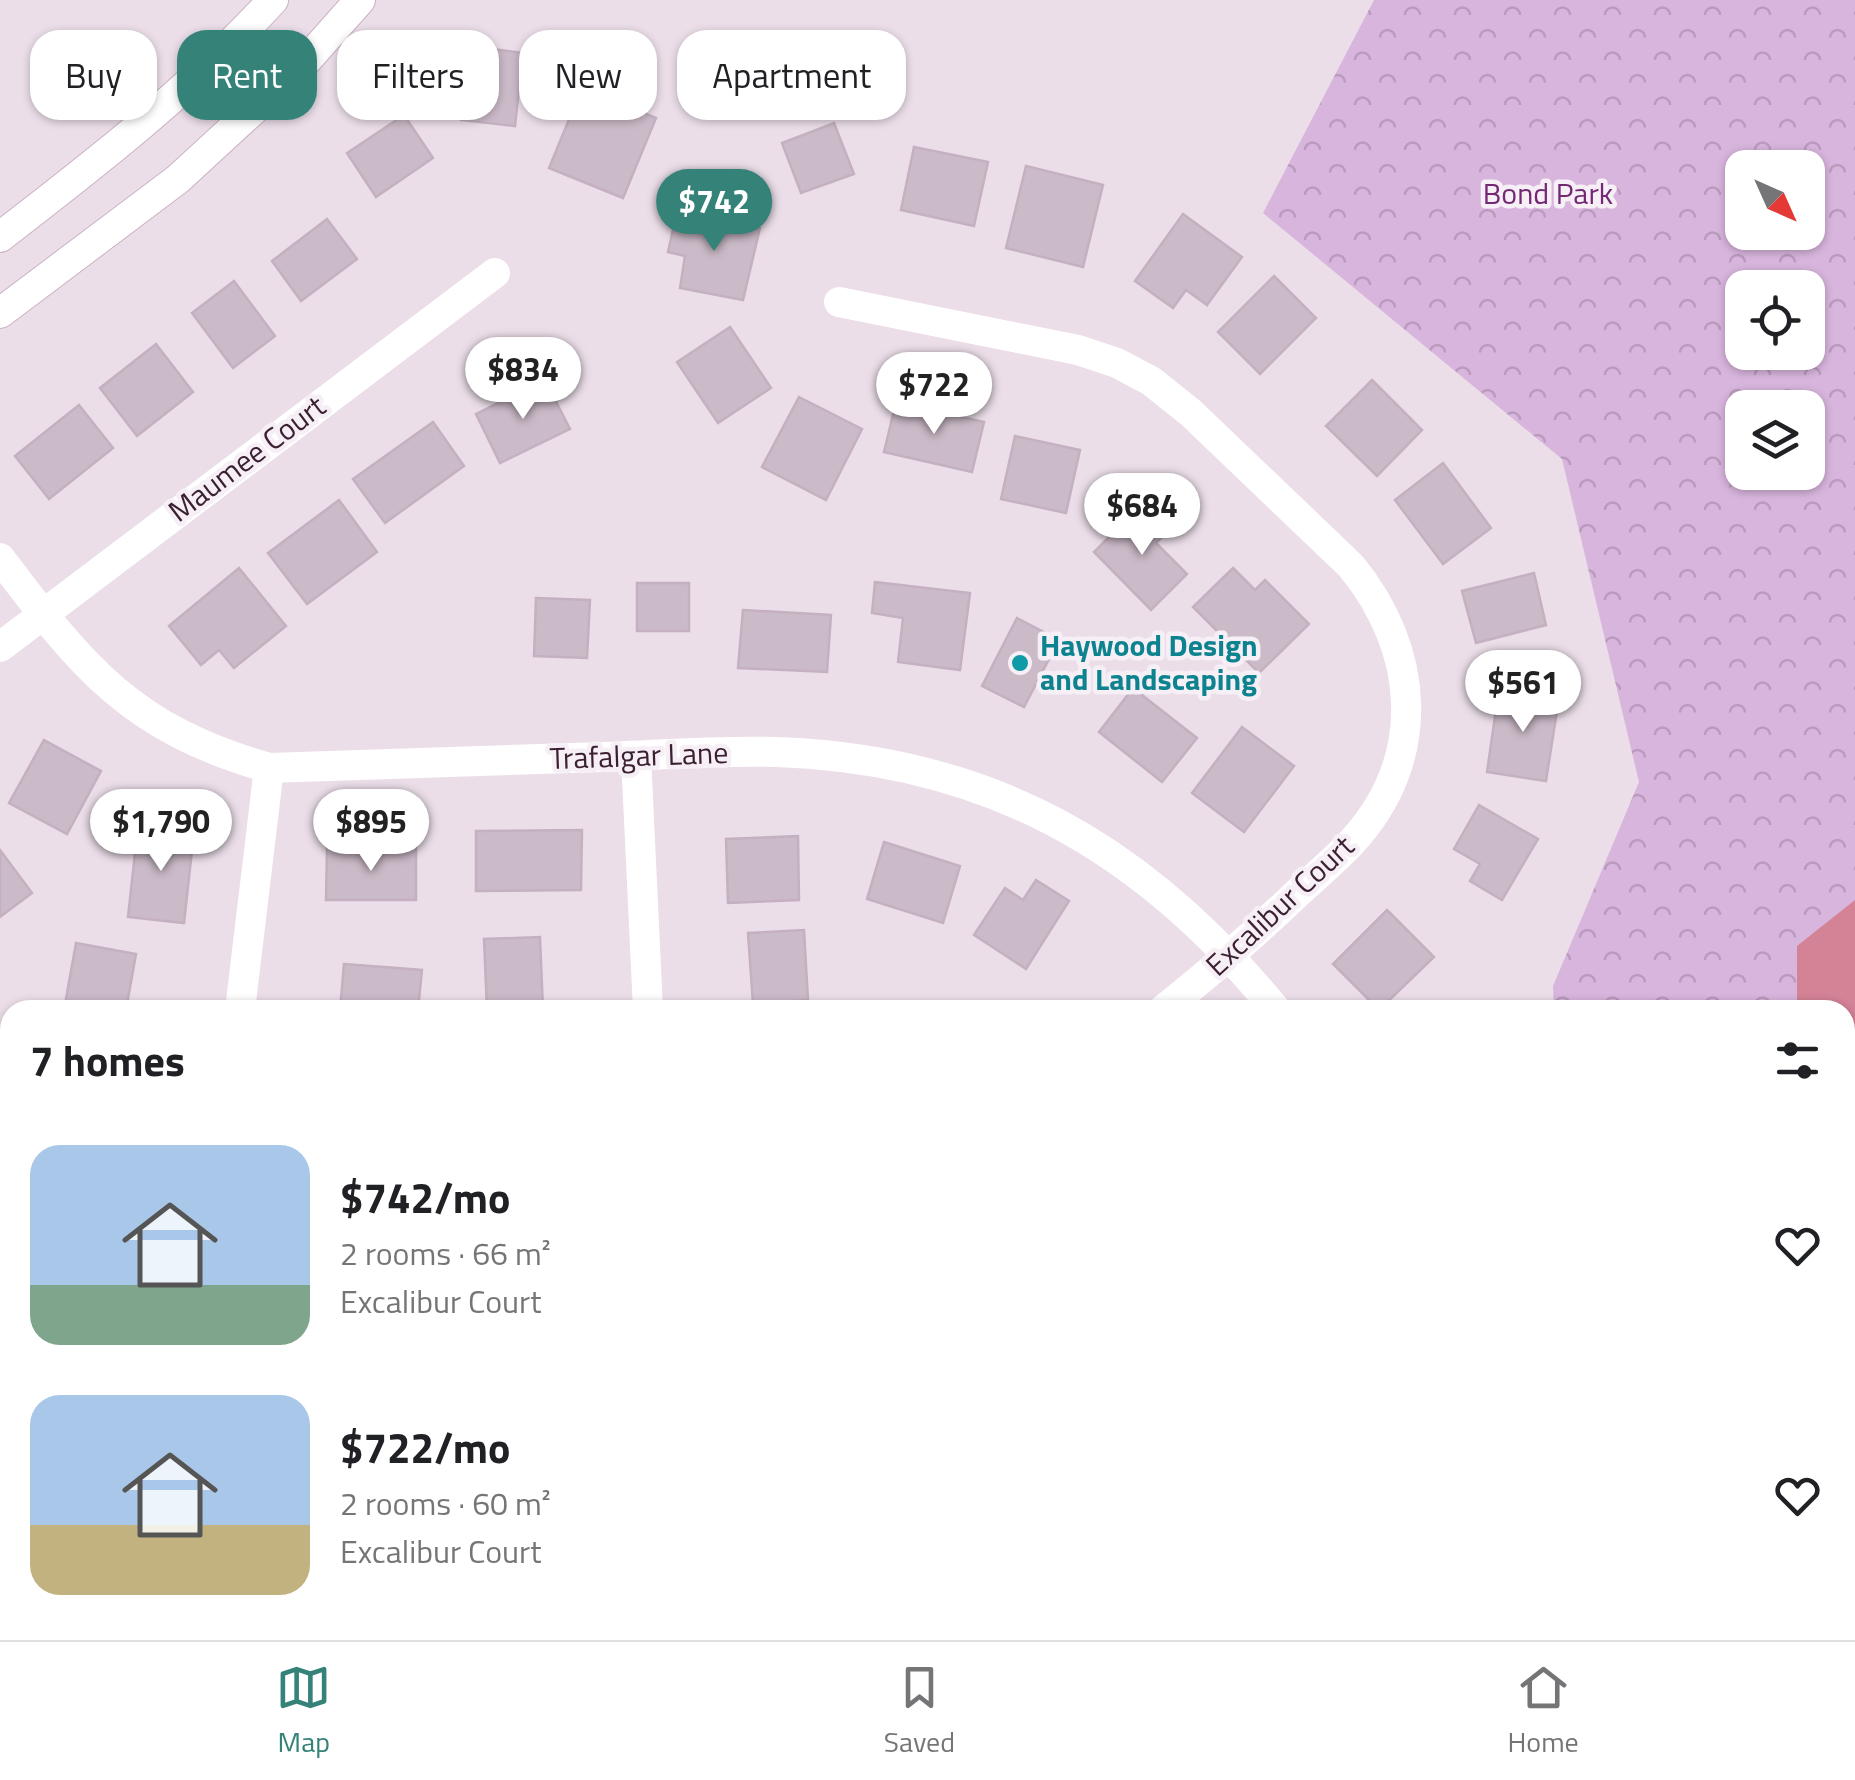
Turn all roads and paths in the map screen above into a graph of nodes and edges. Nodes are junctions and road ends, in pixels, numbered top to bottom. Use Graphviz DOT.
graph roads {
  1 [pos="272,0"];
  2 [pos="360,0"];
  3 [pos="0,237"];
  4 [pos="495,272"];
  5 [pos="839,302"];
  6 [pos="0,312"];
  7 [pos="0,558"];
  8 [pos="42,614"];
  9 [pos="0,647"];
  10 [pos="636,756"];
  11 [pos="269,768"];
  12 [pos="1228,958"];
  13 [pos="241,1000"];
  14 [pos="648,1000"];
  15 [pos="1176,1000"];
  16 [pos="1267,1000"];
  1 -- 3 [label="street"];
  2 -- 6 [label="street"];
  4 -- 8 [label="street, Maumee Court"];
  5 -- 12 [label="street, Excalibur Court"];
  7 -- 8 [label="street, Trafalgar Lane"];
  8 -- 9 [label="street, Maumee Court"];
  8 -- 11 [label="street, Trafalgar Lane"];
  10 -- 11 [label="street, Trafalgar Lane"];
  10 -- 12 [label="street, Trafalgar Lane"];
  10 -- 14 [label="street"];
  11 -- 13 [label="street"];
  12 -- 15 [label="street, Excalibur Court"];
  12 -- 16 [label="street, Trafalgar Lane"];
}
